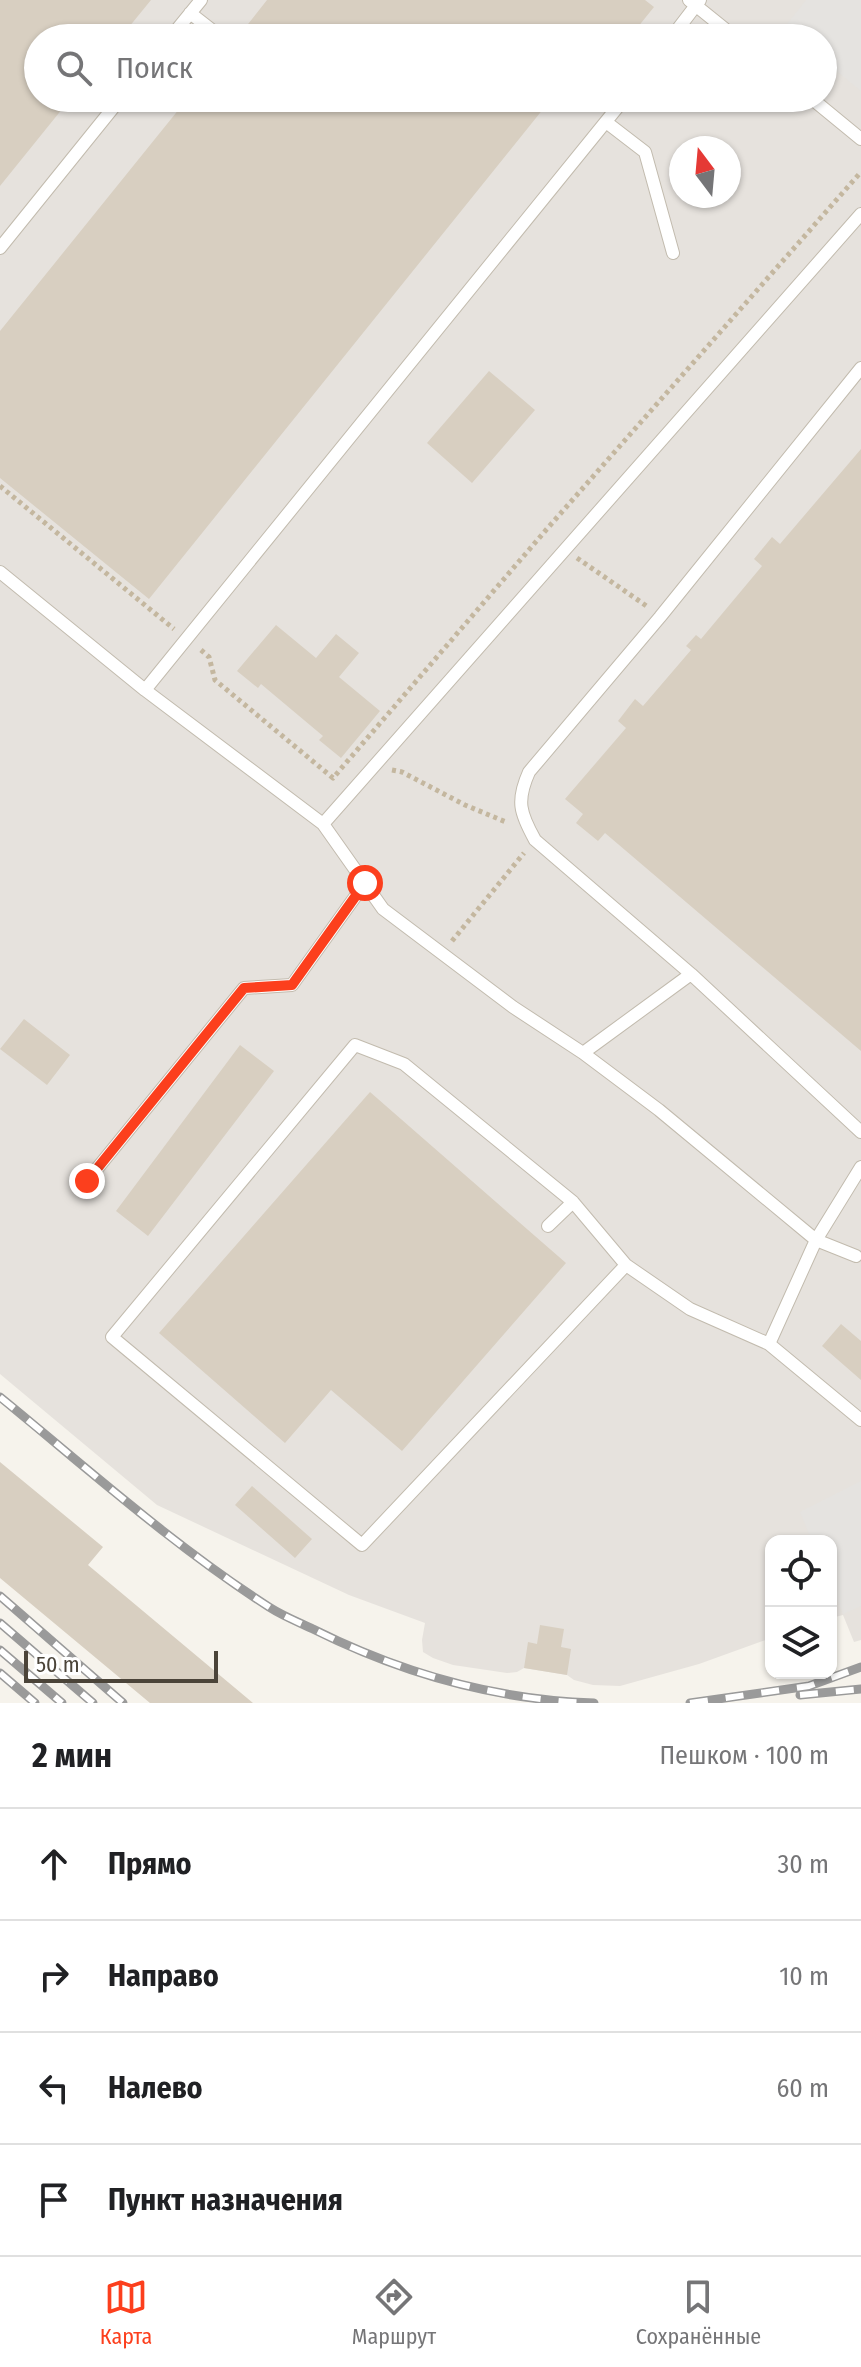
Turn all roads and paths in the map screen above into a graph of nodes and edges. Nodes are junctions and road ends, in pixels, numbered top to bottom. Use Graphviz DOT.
graph roads {
  1 [pos="201,0"];
  2 [pos="695,2"];
  3 [pos="190,13"];
  4 [pos="181,24"];
  5 [pos="204,24"];
  6 [pos="680,24"];
  7 [pos="720,24"];
  8 [pos="110,112"];
  9 [pos="614,112"];
  10 [pos="828,112"];
  11 [pos="606,122"];
  12 [pos="861,139"];
  13 [pos="861,172"];
  14 [pos="861,214"];
  15 [pos="0,248"];
  16 [pos="673,253"];
  17 [pos="861,368"];
  18 [pos="0,486"];
  19 [pos="546,530"];
  20 [pos="566,548"];
  21 [pos="0,572"];
  22 [pos="660,617"];
  23 [pos="186,639"];
  24 [pos="145,690"];
  25 [pos="323,824"];
  26 [pos="535,840"];
  27 [pos="365,883"];
  28 [pos="442,953"];
  29 [pos="691,974"];
  30 [pos="583,1053"];
  31 [pos="861,1132"];
  32 [pos="861,1167"];
  33 [pos="87,1181"];
  34 [pos="573,1202"];
  35 [pos="548,1226"];
  36 [pos="816,1240"];
  37 [pos="856,1256"];
  38 [pos="626,1265"];
  39 [pos="769,1344"];
  40 [pos="861,1420"];
  1 -- 3 [label="lane"];
  2 -- 6 [label="lane"];
  2 -- 7 [label="lane"];
  3 -- 4 [label="lane"];
  3 -- 5 [label="lane"];
  8 -- 15 [label="lane"];
  9 -- 11 [label="lane"];
  10 -- 12 [label="lane"];
  11 -- 16 [label="lane"];
  11 -- 23 [label="lane"];
  13 -- 19 [label="path"];
  14 -- 20 [label="lane"];
  17 -- 22 [label="lane"];
  18 -- 23 [label="path"];
  19 -- 20 [label="path"];
  19 -- 23 [label="path"];
  20 -- 22 [label="path"];
  20 -- 25 [label="lane"];
  21 -- 24 [label="lane"];
  22 -- 26 [label="lane"];
  23 -- 24 [label="lane"];
  24 -- 25 [label="lane"];
  25 -- 27 [label="lane"];
  26 -- 28 [label="path"];
  26 -- 29 [label="lane"];
  27 -- 28 [label="lane"];
  27 -- 33 [label="lane"];
  28 -- 30 [label="lane"];
  29 -- 30 [label="lane"];
  29 -- 31 [label="lane"];
  30 -- 36 [label="lane"];
  32 -- 36 [label="lane"];
  34 -- 35 [label="lane"];
  34 -- 38 [label="lane"];
  34 -- 38 [label="lane"];
  36 -- 37 [label="lane"];
  36 -- 39 [label="lane"];
  38 -- 39 [label="lane"];
  39 -- 40 [label="lane"];
}
